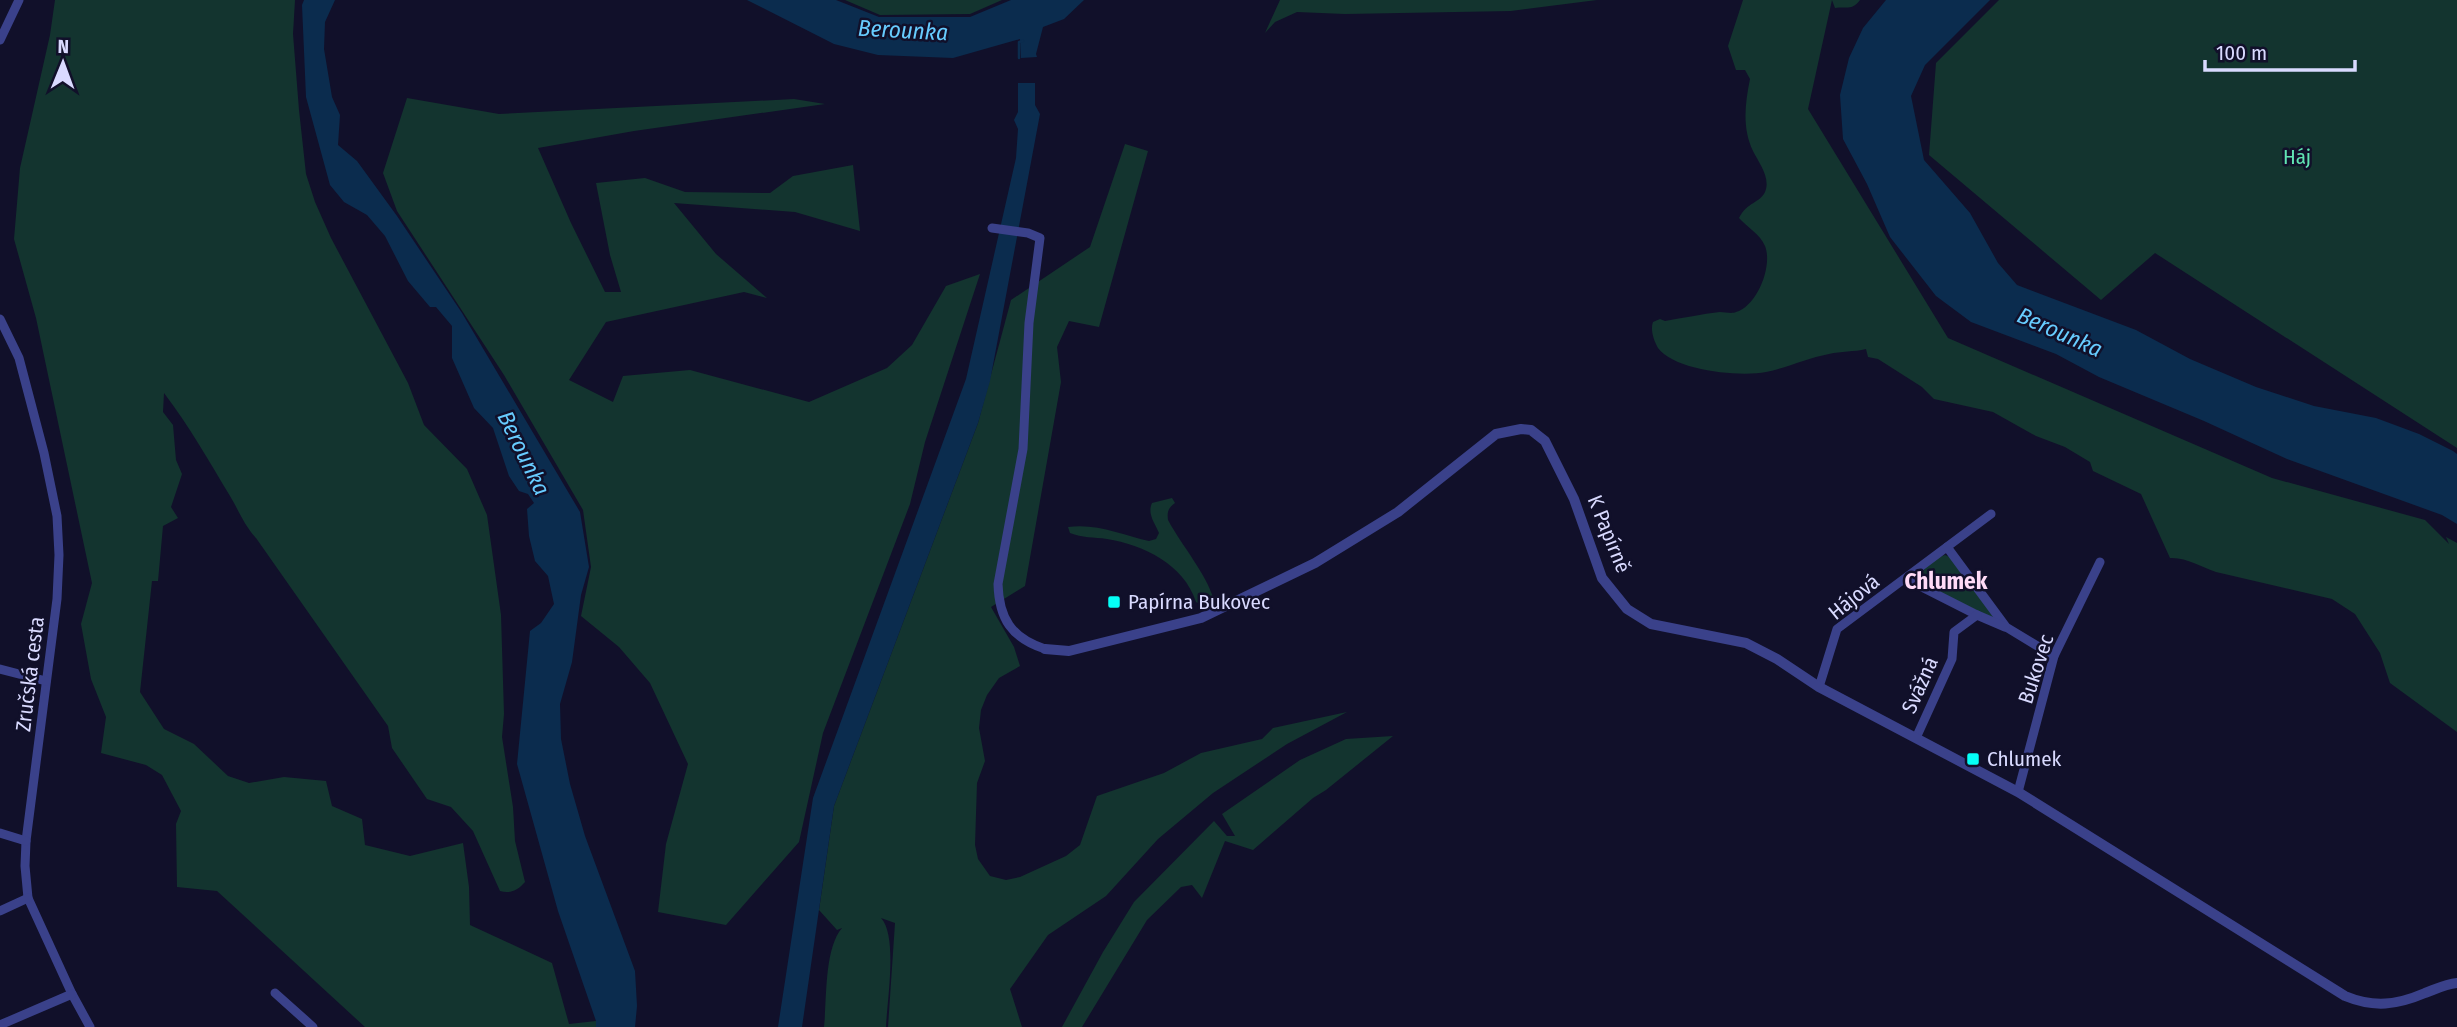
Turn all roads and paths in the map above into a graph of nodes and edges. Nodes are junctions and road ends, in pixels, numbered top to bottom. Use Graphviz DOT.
graph roads {
  1 [pos="19,0"];
  2 [pos="0,40"];
  3 [pos="992,228"];
  4 [pos="0,319"];
  5 [pos="1991,514"];
  6 [pos="1947,547"];
  7 [pos="2100,562"];
  8 [pos="1906,579"];
  9 [pos="1977,615"];
  10 [pos="2006,627"];
  11 [pos="1045,649"];
  12 [pos="2054,656"];
  13 [pos="0,669"];
  14 [pos="46,681"];
  15 [pos="1819,687"];
  16 [pos="1916,738"];
  17 [pos="2018,792"];
  18 [pos="0,833"];
  19 [pos="26,841"];
  20 [pos="29,898"];
  21 [pos="0,911"];
  22 [pos="2457,983"];
  23 [pos="275,993"];
  24 [pos="72,994"];
  25 [pos="0,1025"];
  26 [pos="90,1027"];
  27 [pos="313,1027"];
  1 -- 2 [label="street"];
  3 -- 11 [label="street"];
  4 -- 14 [label="street, Zručská cesta"];
  5 -- 6 [label="street, Hájová"];
  6 -- 8 [label="street, Hájová"];
  6 -- 10 [label="street"];
  7 -- 12 [label="street, Bukovec"];
  8 -- 9 [label="street"];
  8 -- 15 [label="street, Hájová"];
  9 -- 10 [label="street"];
  9 -- 16 [label="street, Svážná"];
  10 -- 12 [label="street"];
  11 -- 15 [label="street, K Papírně"];
  12 -- 17 [label="street, Bukovec"];
  13 -- 14 [label="street"];
  14 -- 19 [label="street, Zručská cesta"];
  15 -- 16 [label="street, K Papírně"];
  16 -- 17 [label="street, K Papírně"];
  17 -- 22 [label="street, K Papírně"];
  18 -- 19 [label="street"];
  19 -- 20 [label="street, Zručská cesta"];
  20 -- 21 [label="street"];
  20 -- 24 [label="street, Zručská cesta"];
  23 -- 27 [label="street"];
  24 -- 25 [label="street"];
  24 -- 26 [label="street, Zručská cesta"];
}
